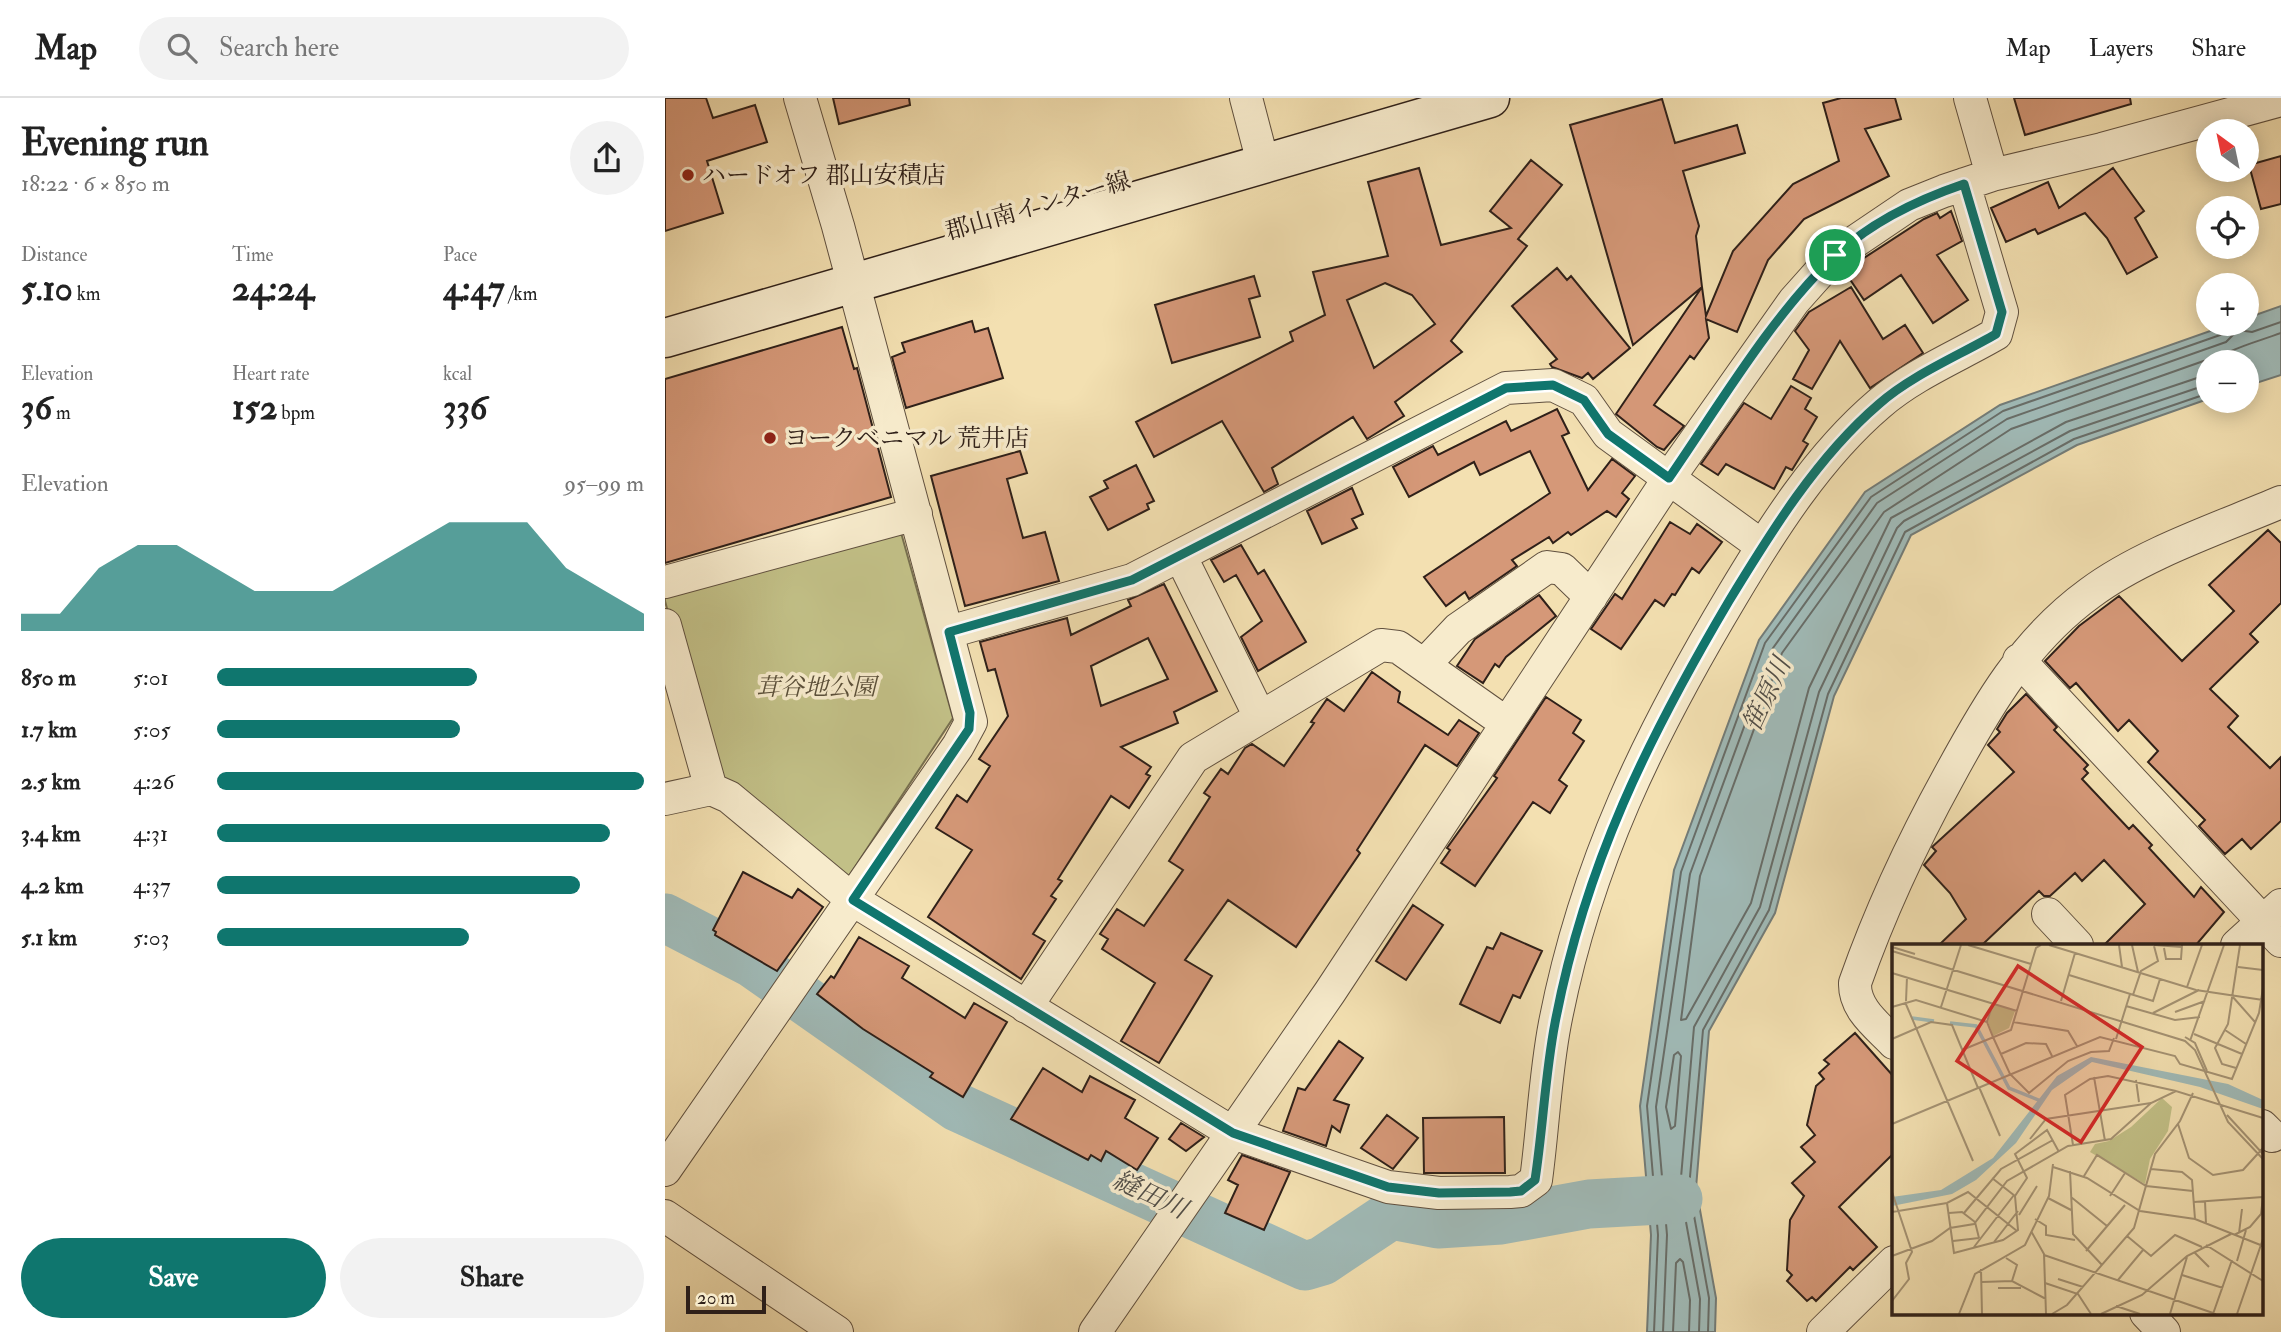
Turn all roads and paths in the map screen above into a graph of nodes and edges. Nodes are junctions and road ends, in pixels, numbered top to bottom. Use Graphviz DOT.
graph roads {
  1 [pos="800,98"];
  2 [pos="1246,98"];
  3 [pos="1410,98"];
  4 [pos="1490,98"];
  5 [pos="1970,98"];
  6 [pos="2281,100"];
  7 [pos="1261,152"];
  8 [pos="1978,180"];
  9 [pos="850,271"];
  10 [pos="665,313"];
  11 [pos="665,338"];
  12 [pos="1669,478"];
  13 [pos="2281,502"];
  14 [pos="916,514"];
  15 [pos="1762,546"];
  16 [pos="1181,556"];
  17 [pos="665,582"];
  18 [pos="1591,597"];
  19 [pos="665,625"];
  20 [pos="949,632"];
  21 [pos="2019,660"];
  22 [pos="1425,665"];
  23 [pos="1260,718"];
  24 [pos="1506,723"];
  25 [pos="711,789"];
  26 [pos="665,799"];
  27 [pos="853,900"];
  28 [pos="2048,914"];
  29 [pos="2275,922"];
  30 [pos="2076,944"];
  31 [pos="2239,944"];
  32 [pos="1025,1007"];
  33 [pos="1892,1041"];
  34 [pos="1233,1133"];
  35 [pos="665,1170"];
  36 [pos="665,1216"];
  37 [pos="1892,1264"];
  38 [pos="2147,1314"];
  39 [pos="837,1332"];
  40 [pos="1095,1332"];
  41 [pos="1822,1332"];
  42 [pos="2164,1332"];
  1 -- 9 [label="street"];
  2 -- 7 [label="street"];
  3 -- 7 [label="street"];
  4 -- 7 [label="street"];
  5 -- 8 [label="street"];
  6 -- 8 [label="street"];
  7 -- 9 [label="street"];
  8 -- 12 [label="street"];
  8 -- 15 [label="street"];
  9 -- 10 [label="street"];
  9 -- 11 [label="street"];
  9 -- 14 [label="street"];
  12 -- 15 [label="street"];
  12 -- 16 [label="street"];
  12 -- 18 [label="street"];
  13 -- 21 [label="street"];
  14 -- 17 [label="street"];
  14 -- 20 [label="street"];
  15 -- 34 [label="street"];
  16 -- 20 [label="street"];
  16 -- 23 [label="street"];
  18 -- 22 [label="street"];
  18 -- 24 [label="street"];
  19 -- 25 [label="street"];
  20 -- 27 [label="street"];
  21 -- 29 [label="street"];
  21 -- 33 [label="street"];
  22 -- 23 [label="street"];
  22 -- 24 [label="street"];
  23 -- 32 [label="street"];
  24 -- 34 [label="street"];
  25 -- 26 [label="street"];
  25 -- 27 [label="street"];
  27 -- 32 [label="street"];
  27 -- 35 [label="street"];
  28 -- 30 [label="street"];
  29 -- 31 [label="street"];
  32 -- 34 [label="street"];
  34 -- 40 [label="street"];
  36 -- 39 [label="street"];
  37 -- 41 [label="street"];
  38 -- 42 [label="street"];
}
